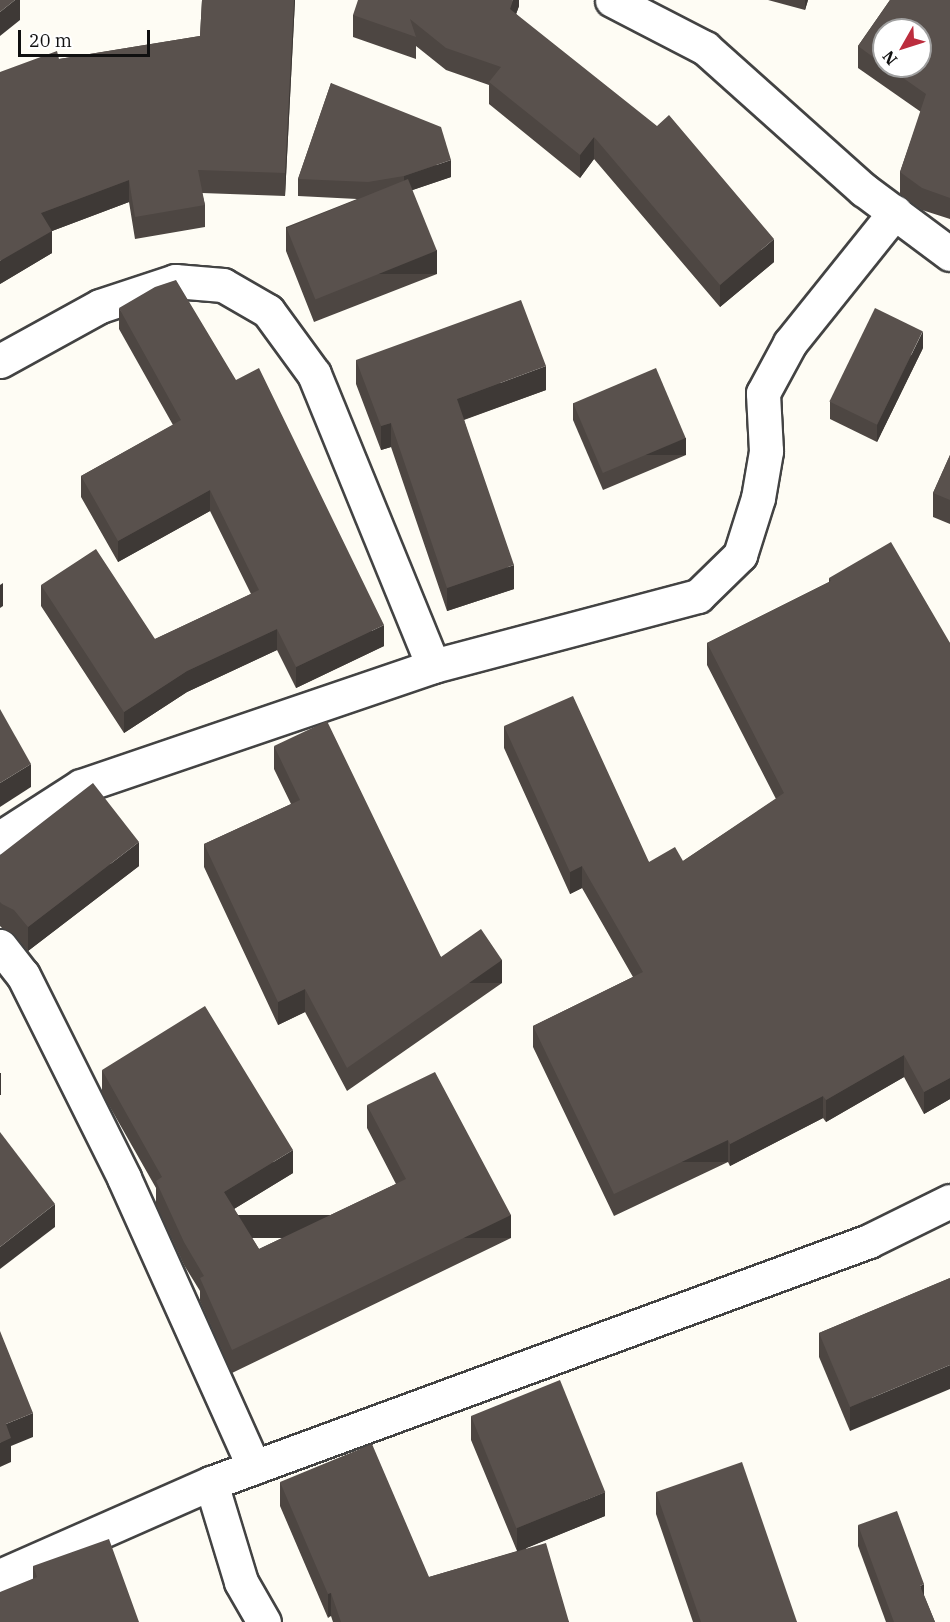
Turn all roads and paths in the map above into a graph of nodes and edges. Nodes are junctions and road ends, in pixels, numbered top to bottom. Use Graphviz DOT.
graph roads {
  1 [pos="612,0"];
  2 [pos="895,212"];
  3 [pos="950,254"];
  4 [pos="0,361"];
  5 [pos="433,666"];
  6 [pos="0,838"];
  7 [pos="0,946"];
  8 [pos="950,1201"];
  9 [pos="254,1467"];
  10 [pos="211,1483"];
  11 [pos="0,1576"];
  12 [pos="264,1622"];
  1 -- 2 [label="street"];
  2 -- 3 [label="street"];
  2 -- 5 [label="street"];
  4 -- 5 [label="street"];
  5 -- 6 [label="street"];
  7 -- 9 [label="street"];
  8 -- 9 [label="street"];
  9 -- 10 [label="street"];
  10 -- 11 [label="street"];
  10 -- 12 [label="street"];
}
